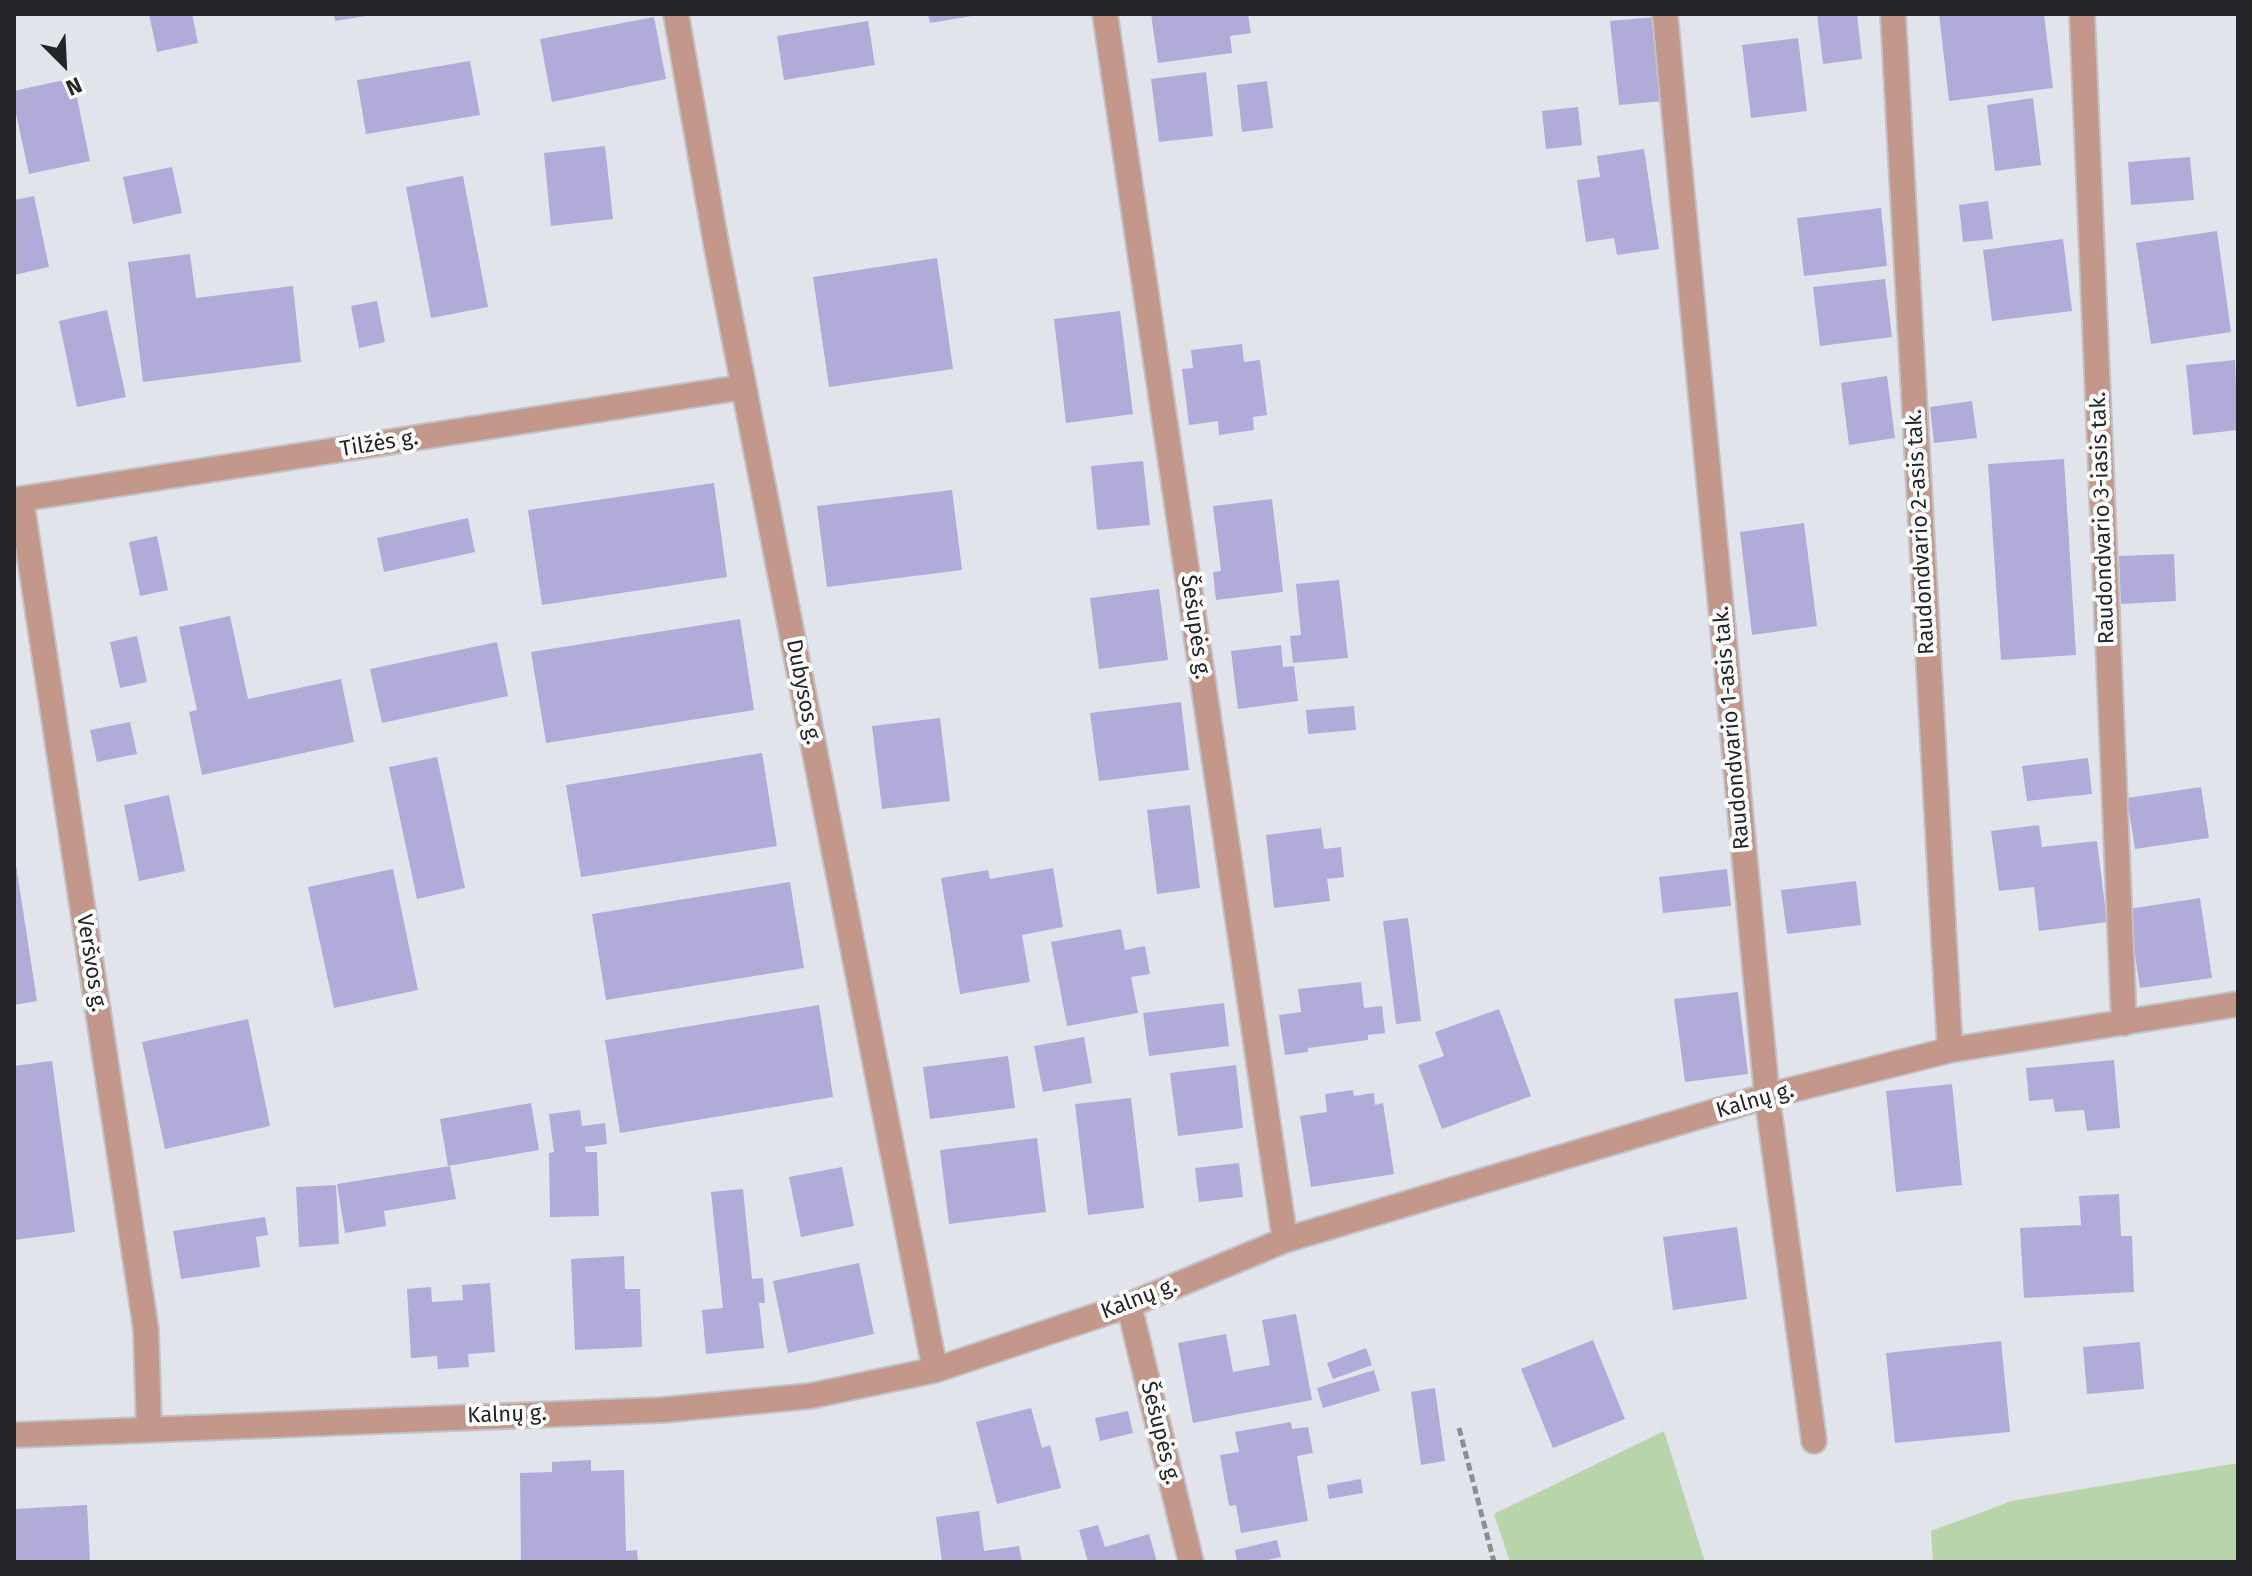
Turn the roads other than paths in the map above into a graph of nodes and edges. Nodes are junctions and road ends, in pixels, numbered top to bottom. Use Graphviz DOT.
graph roads {
  1 [pos="676,14"];
  2 [pos="1105,14"];
  3 [pos="1665,14"];
  4 [pos="1893,14"];
  5 [pos="2082,14"];
  6 [pos="744,387"];
  7 [pos="17,500"];
  8 [pos="2238,1004"];
  9 [pos="2124,1023"];
  10 [pos="1950,1050"];
  11 [pos="1767,1096"];
  12 [pos="1285,1240"];
  13 [pos="1129,1305"];
  14 [pos="935,1370"];
  15 [pos="149,1428"];
  16 [pos="14,1435"];
  17 [pos="1814,1441"];
  18 [pos="1191,1562"];
  1 -- 6 [label="street, Dubysos g."];
  2 -- 12 [label="street, Šešupės g."];
  3 -- 11 [label="street, Raudondvario 1-asis tak."];
  4 -- 10 [label="street, Raudondvario 2-asis tak."];
  5 -- 9 [label="street, Raudondvario 3-iasis tak."];
  6 -- 7 [label="street, Tilžės g."];
  6 -- 14 [label="street, Dubysos g."];
  7 -- 15 [label="street, Veršvos g."];
  8 -- 9 [label="street, Kalnų g."];
  9 -- 10 [label="street, Kalnų g."];
  10 -- 11 [label="street, Kalnų g."];
  11 -- 12 [label="street, Kalnų g."];
  11 -- 17 [label="street, Raudondvario 1-asis tak."];
  12 -- 13 [label="street, Kalnų g."];
  13 -- 14 [label="street, Kalnų g."];
  13 -- 18 [label="street, Šešupės g."];
  14 -- 15 [label="street, Kalnų g."];
  15 -- 16 [label="street, Kalnų g."];
}
